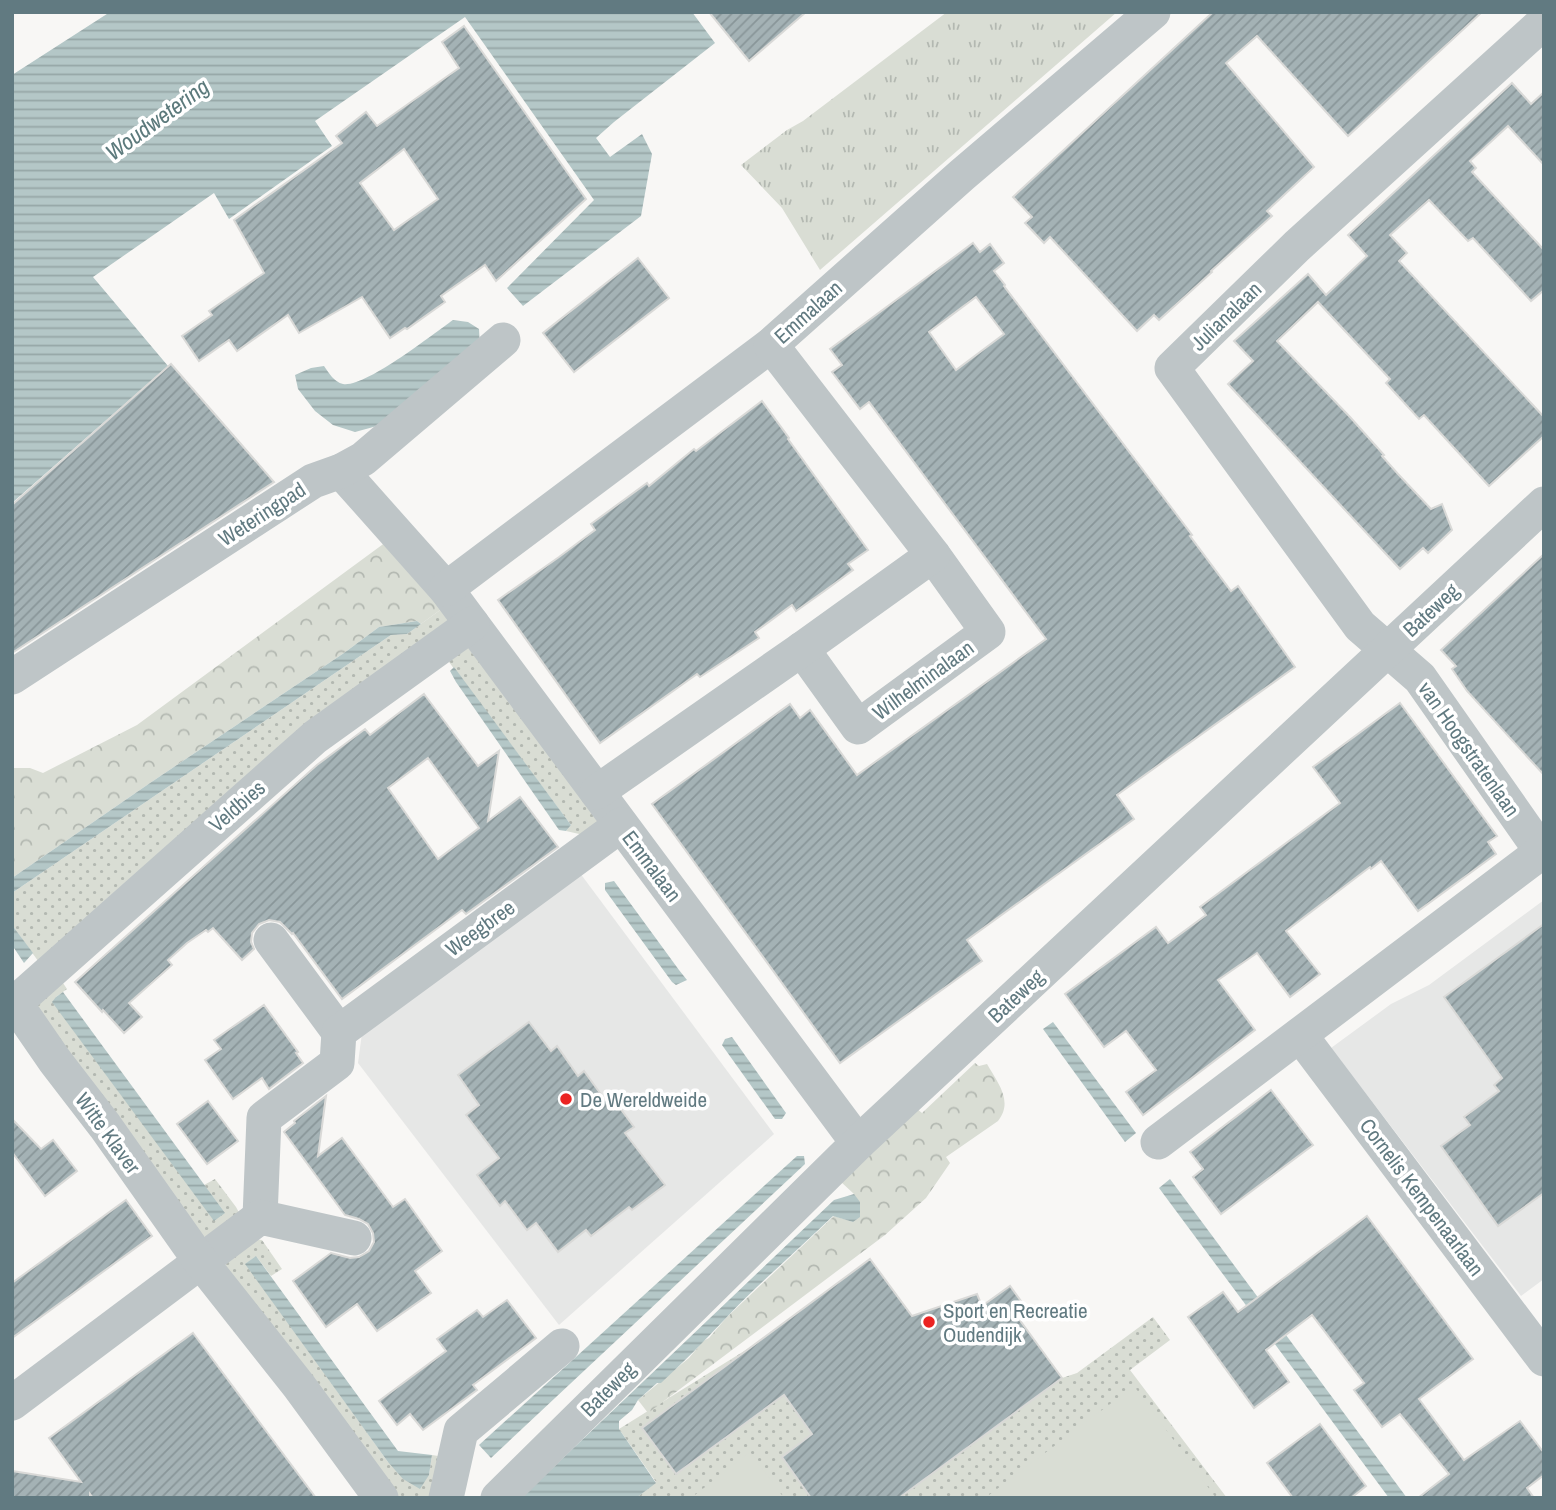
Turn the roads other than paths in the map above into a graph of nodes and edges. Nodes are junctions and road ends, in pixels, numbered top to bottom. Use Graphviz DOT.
graph roads {
  1 [pos="1153,12"];
  2 [pos="1541,20"];
  3 [pos="503,340"];
  4 [pos="771,345"];
  5 [pos="341,471"];
  6 [pos="1544,504"];
  7 [pos="933,555"];
  8 [pos="446,589"];
  9 [pos="472,624"];
  10 [pos="802,649"];
  11 [pos="1387,651"];
  12 [pos="12,677"];
  13 [pos="597,792"];
  14 [pos="621,825"];
  15 [pos="1543,852"];
  16 [pos="271,940"];
  17 [pos="15,1003"];
  18 [pos="339,1032"];
  19 [pos="1300,1035"];
  20 [pos="1158,1142"];
  21 [pos="858,1143"];
  22 [pos="260,1217"];
  23 [pos="354,1238"];
  24 [pos="201,1262"];
  25 [pos="562,1346"];
  26 [pos="1544,1359"];
  27 [pos="12,1403"];
  28 [pos="381,1498"];
  29 [pos="446,1498"];
  30 [pos="498,1498"];
  1 -- 4 [label="street, Emmalaan"];
  2 -- 11 [label="street, Julianalaan"];
  3 -- 5 [label="street, Weteringpad"];
  4 -- 7 [label="street, Wilhelminalaan"];
  4 -- 8 [label="street, Emmalaan"];
  5 -- 8 [label="street, Emmalaan"];
  5 -- 12 [label="street, Weteringpad"];
  6 -- 11 [label="street, Bateweg"];
  7 -- 10 [label="street"];
  7 -- 10 [label="street, Wilhelminalaan"];
  8 -- 9 [label="street, Emmalaan"];
  9 -- 13 [label="street, Emmalaan"];
  9 -- 17 [label="street, Veldbies"];
  10 -- 13 [label="street"];
  11 -- 15 [label="street, van Hoogstratenlaan"];
  11 -- 21 [label="street, Bateweg"];
  13 -- 14 [label="street, Emmalaan"];
  14 -- 18 [label="street, Weegbree"];
  14 -- 21 [label="street, Emmalaan"];
  15 -- 19 [label="street"];
  16 -- 18 [label="street"];
  17 -- 24 [label="street, Witte Klaver"];
  18 -- 22 [label="street"];
  19 -- 20 [label="street"];
  19 -- 26 [label="street, Cornelis Kempenaarlaan"];
  21 -- 30 [label="street, Bateweg"];
  22 -- 23 [label="street"];
  22 -- 24 [label="street"];
  24 -- 27 [label="street"];
  24 -- 28 [label="street, Witte Klaver"];
  25 -- 29 [label="street"];
}
